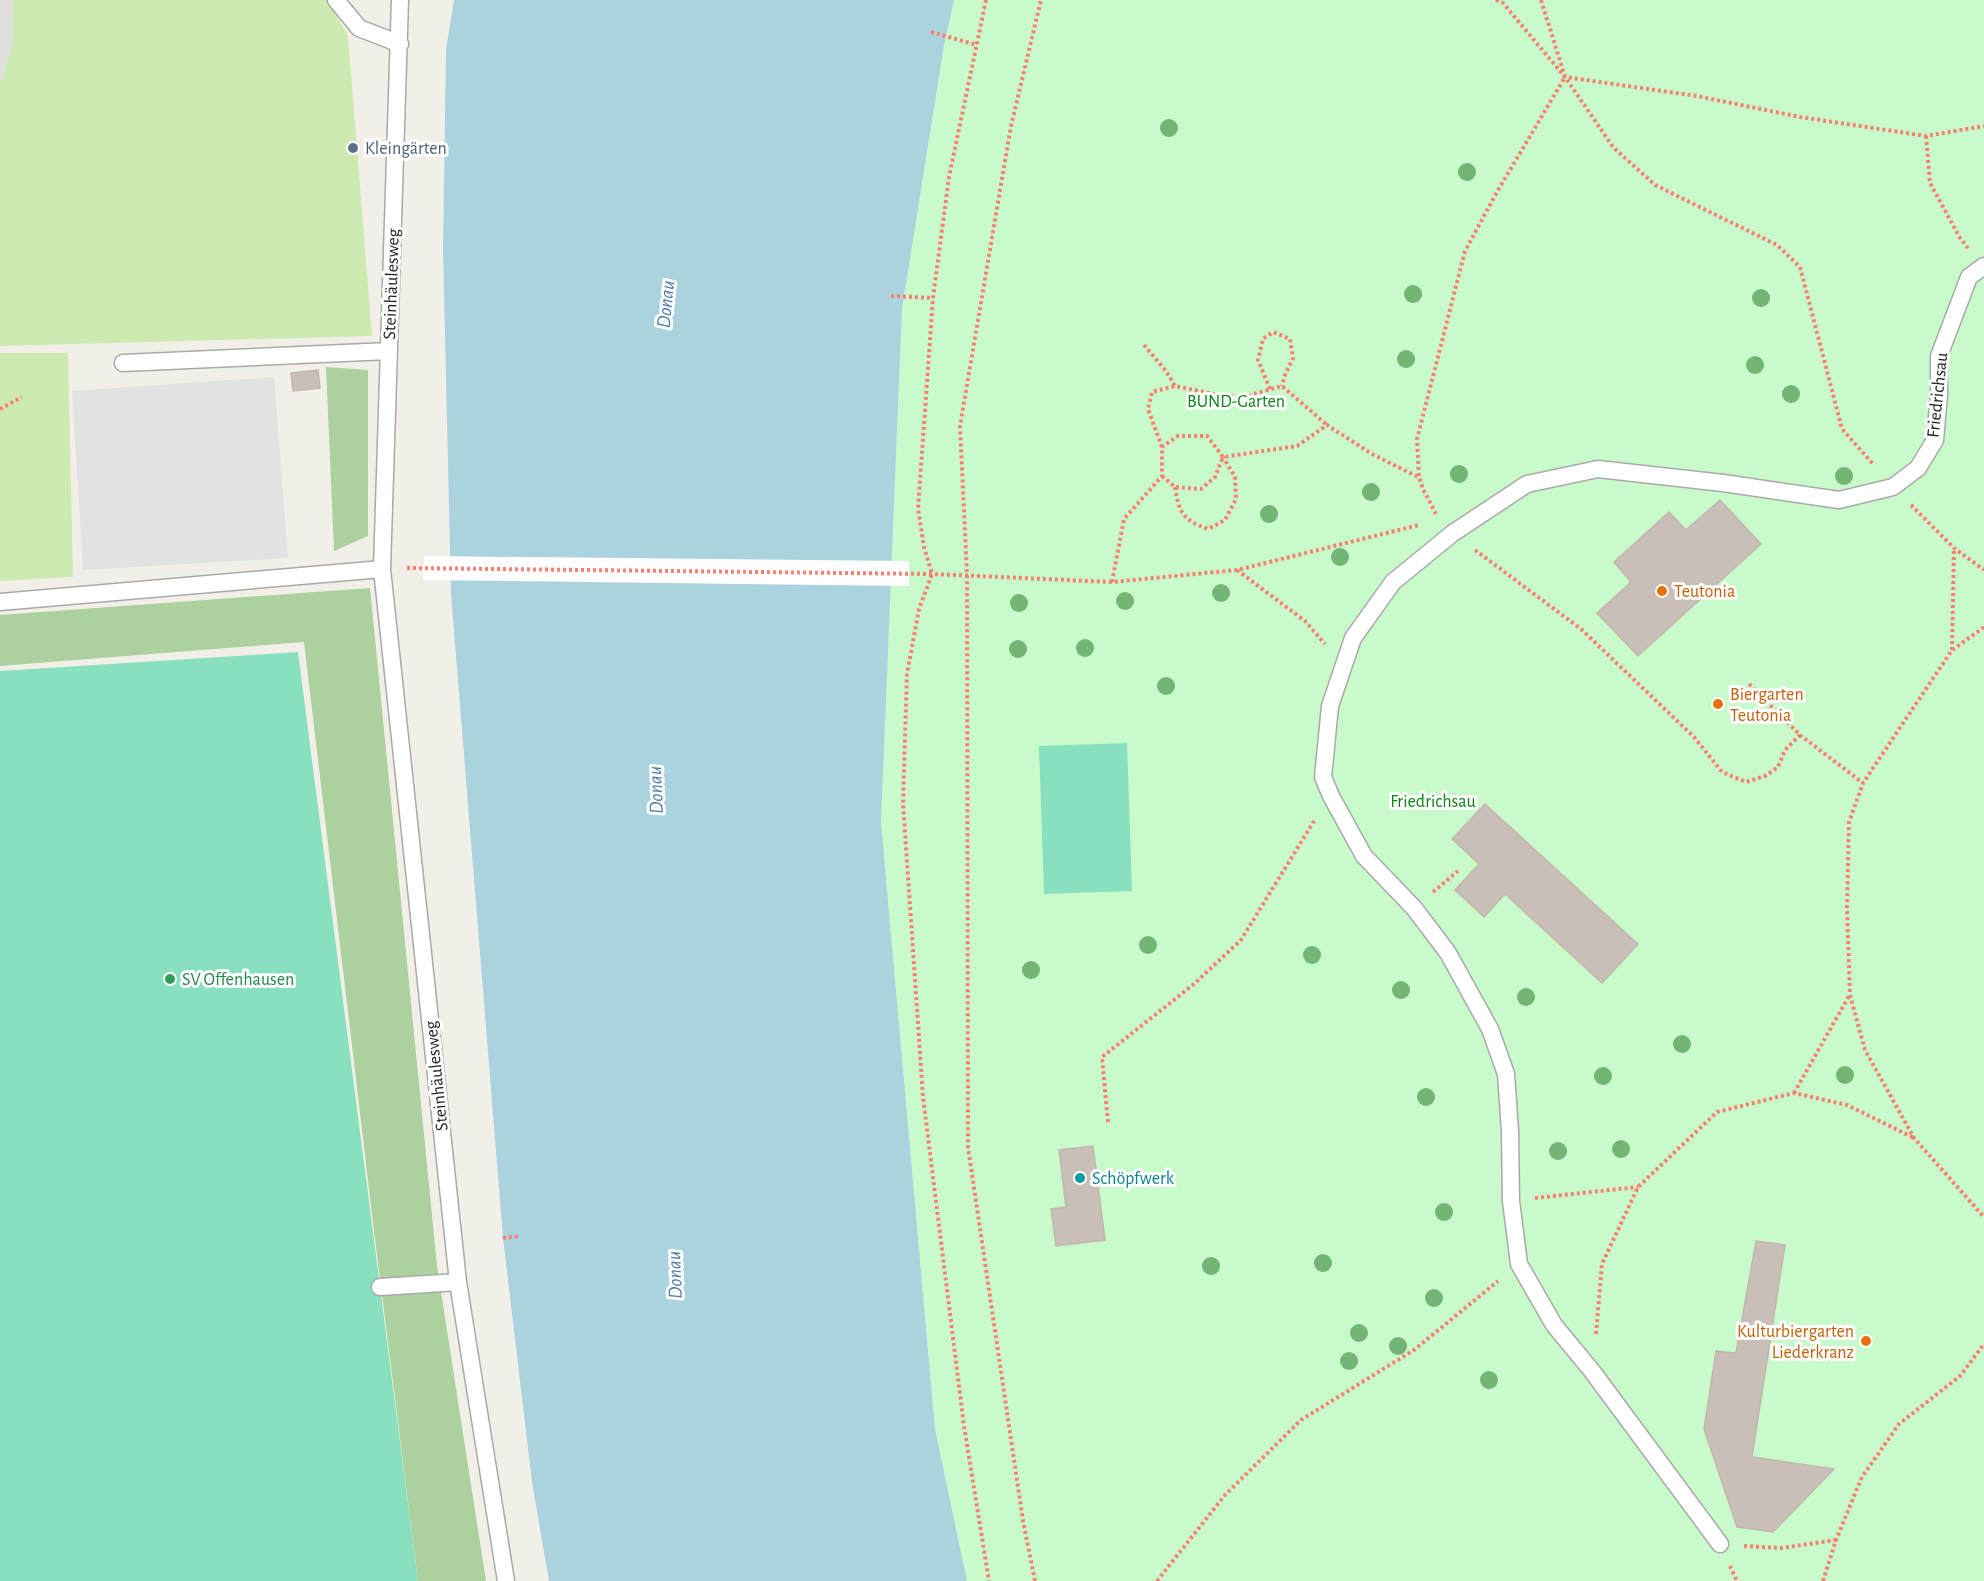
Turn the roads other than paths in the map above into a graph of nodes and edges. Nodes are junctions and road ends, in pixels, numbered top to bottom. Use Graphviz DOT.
graph roads {
  1 [pos="336,0"];
  2 [pos="400,0"];
  3 [pos="400,44"];
  4 [pos="1983,266"];
  5 [pos="389,351"];
  6 [pos="123,363"];
  7 [pos="382,569"];
  8 [pos="0,602"];
  9 [pos="458,1282"];
  10 [pos="380,1287"];
  11 [pos="1720,1544"];
  12 [pos="506,1581"];
  1 -- 3 [label="lane"];
  2 -- 3 [label="lane, Steinhäulesweg"];
  3 -- 5 [label="lane, Steinhäulesweg"];
  4 -- 11 [label="lane, Friedrichsau"];
  5 -- 6 [label="lane"];
  5 -- 7 [label="lane, Steinhäulesweg"];
  7 -- 8 [label="lane"];
  7 -- 9 [label="lane, Steinhäulesweg"];
  9 -- 10 [label="lane"];
  9 -- 12 [label="lane, Steinhäulesweg"];
}
